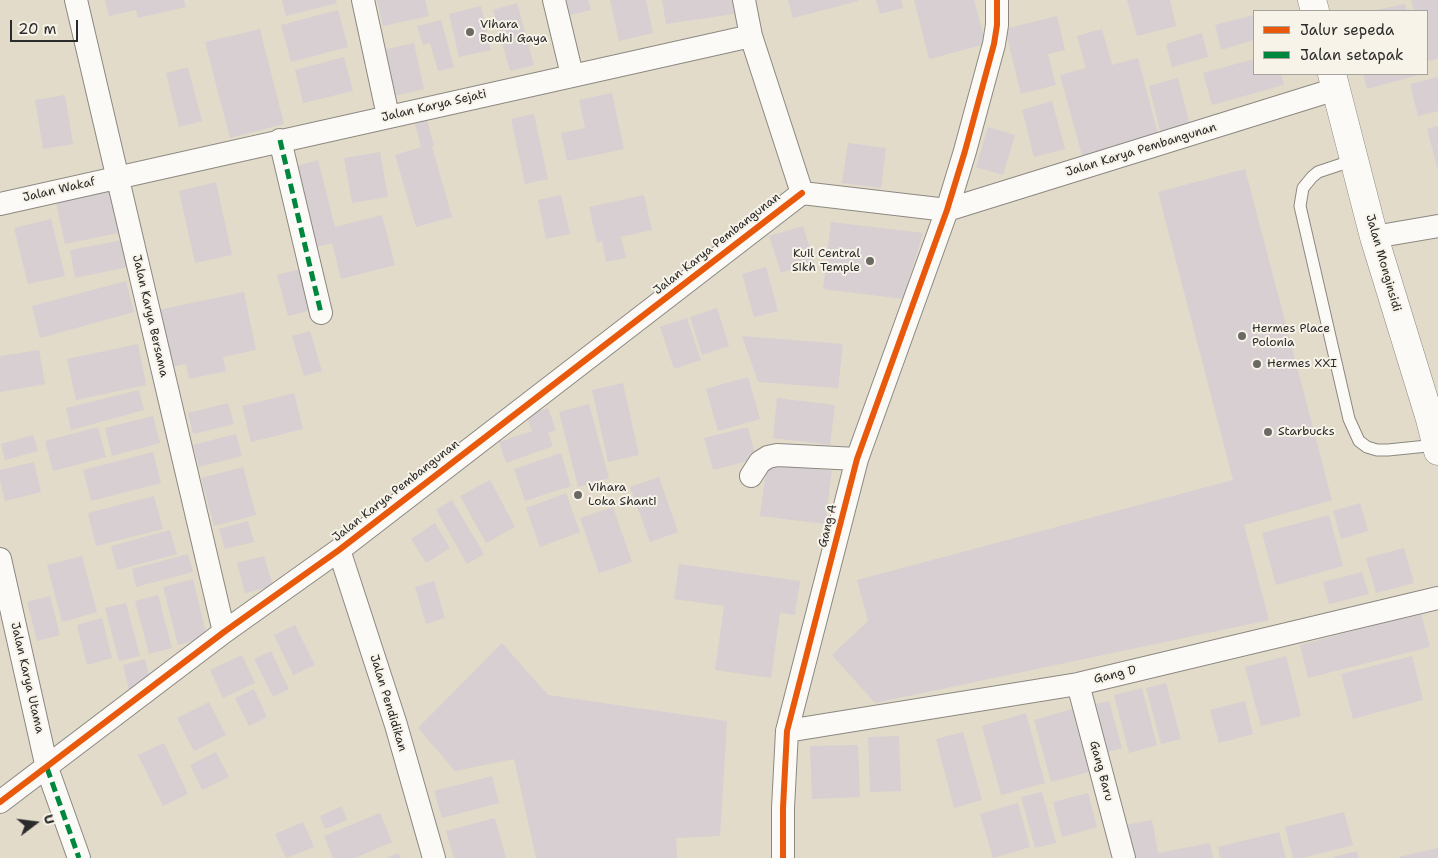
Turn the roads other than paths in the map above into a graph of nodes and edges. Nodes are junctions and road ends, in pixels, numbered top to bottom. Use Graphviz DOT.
graph roads {
  1 [pos="76,0"];
  2 [pos="363,0"];
  3 [pos="554,0"];
  4 [pos="744,0"];
  5 [pos="996,0"];
  6 [pos="751,36"];
  7 [pos="572,75"];
  8 [pos="1334,81"];
  9 [pos="388,116"];
  10 [pos="280,140"];
  11 [pos="1354,160"];
  12 [pos="118,177"];
  13 [pos="802,193"];
  14 [pos="0,204"];
  15 [pos="947,210"];
  16 [pos="1438,226"];
  17 [pos="1374,238"];
  18 [pos="321,313"];
  19 [pos="1436,436"];
  20 [pos="857,459"];
  21 [pos="751,476"];
  22 [pos="339,550"];
  23 [pos="0,559"];
  24 [pos="1438,598"];
  25 [pos="224,632"];
  26 [pos="1078,684"];
  27 [pos="787,731"];
  28 [pos="47,768"];
  29 [pos="0,802"];
  30 [pos="79,858"];
  31 [pos="434,858"];
  32 [pos="783,858"];
  33 [pos="1124,858"];
  1 -- 12 [label="street, Jalan Karya Bersama"];
  2 -- 9 [label="street"];
  3 -- 7 [label="street"];
  4 -- 6 [label="street"];
  5 -- 15 [label="street, Gang A"];
  6 -- 7 [label="street, Jalan Karya Sejati"];
  6 -- 13 [label="street"];
  7 -- 9 [label="street, Jalan Karya Sejati"];
  8 -- 11 [label="main road, Jalan Monginsidi"];
  8 -- 15 [label="street, Jalan Karya Pembangunan"];
  9 -- 10 [label="street, Jalan Karya Sejati"];
  10 -- 12 [label="street, Jalan Karya Sejati"];
  10 -- 18 [label="street"];
  11 -- 17 [label="main road, Jalan Monginsidi"];
  11 -- 19 [label="lane"];
  12 -- 14 [label="street, Jalan Wakaf"];
  12 -- 25 [label="street, Jalan Karya Bersama"];
  13 -- 15 [label="street"];
  13 -- 22 [label="street, Jalan Karya Pembangunan"];
  15 -- 20 [label="street, Gang A"];
  16 -- 17 [label="street"];
  17 -- 19 [label="main road, Jalan Monginsidi"];
  20 -- 21 [label="street"];
  20 -- 27 [label="street, Gang A"];
  22 -- 25 [label="street, Jalan Karya Pembangunan"];
  22 -- 31 [label="street, Jalan Pendidikan"];
  23 -- 28 [label="street, Jalan Karya Utama"];
  24 -- 26 [label="street, Gang D"];
  25 -- 28 [label="street, Jalan Karya Pembangunan"];
  26 -- 27 [label="street, Gang D"];
  26 -- 33 [label="street, Gang Baru"];
  27 -- 32 [label="street, Gang A"];
  28 -- 29 [label="street, Jalan Karya Pembangunan"];
  28 -- 30 [label="street, Jalan Karya Utama"];
}
